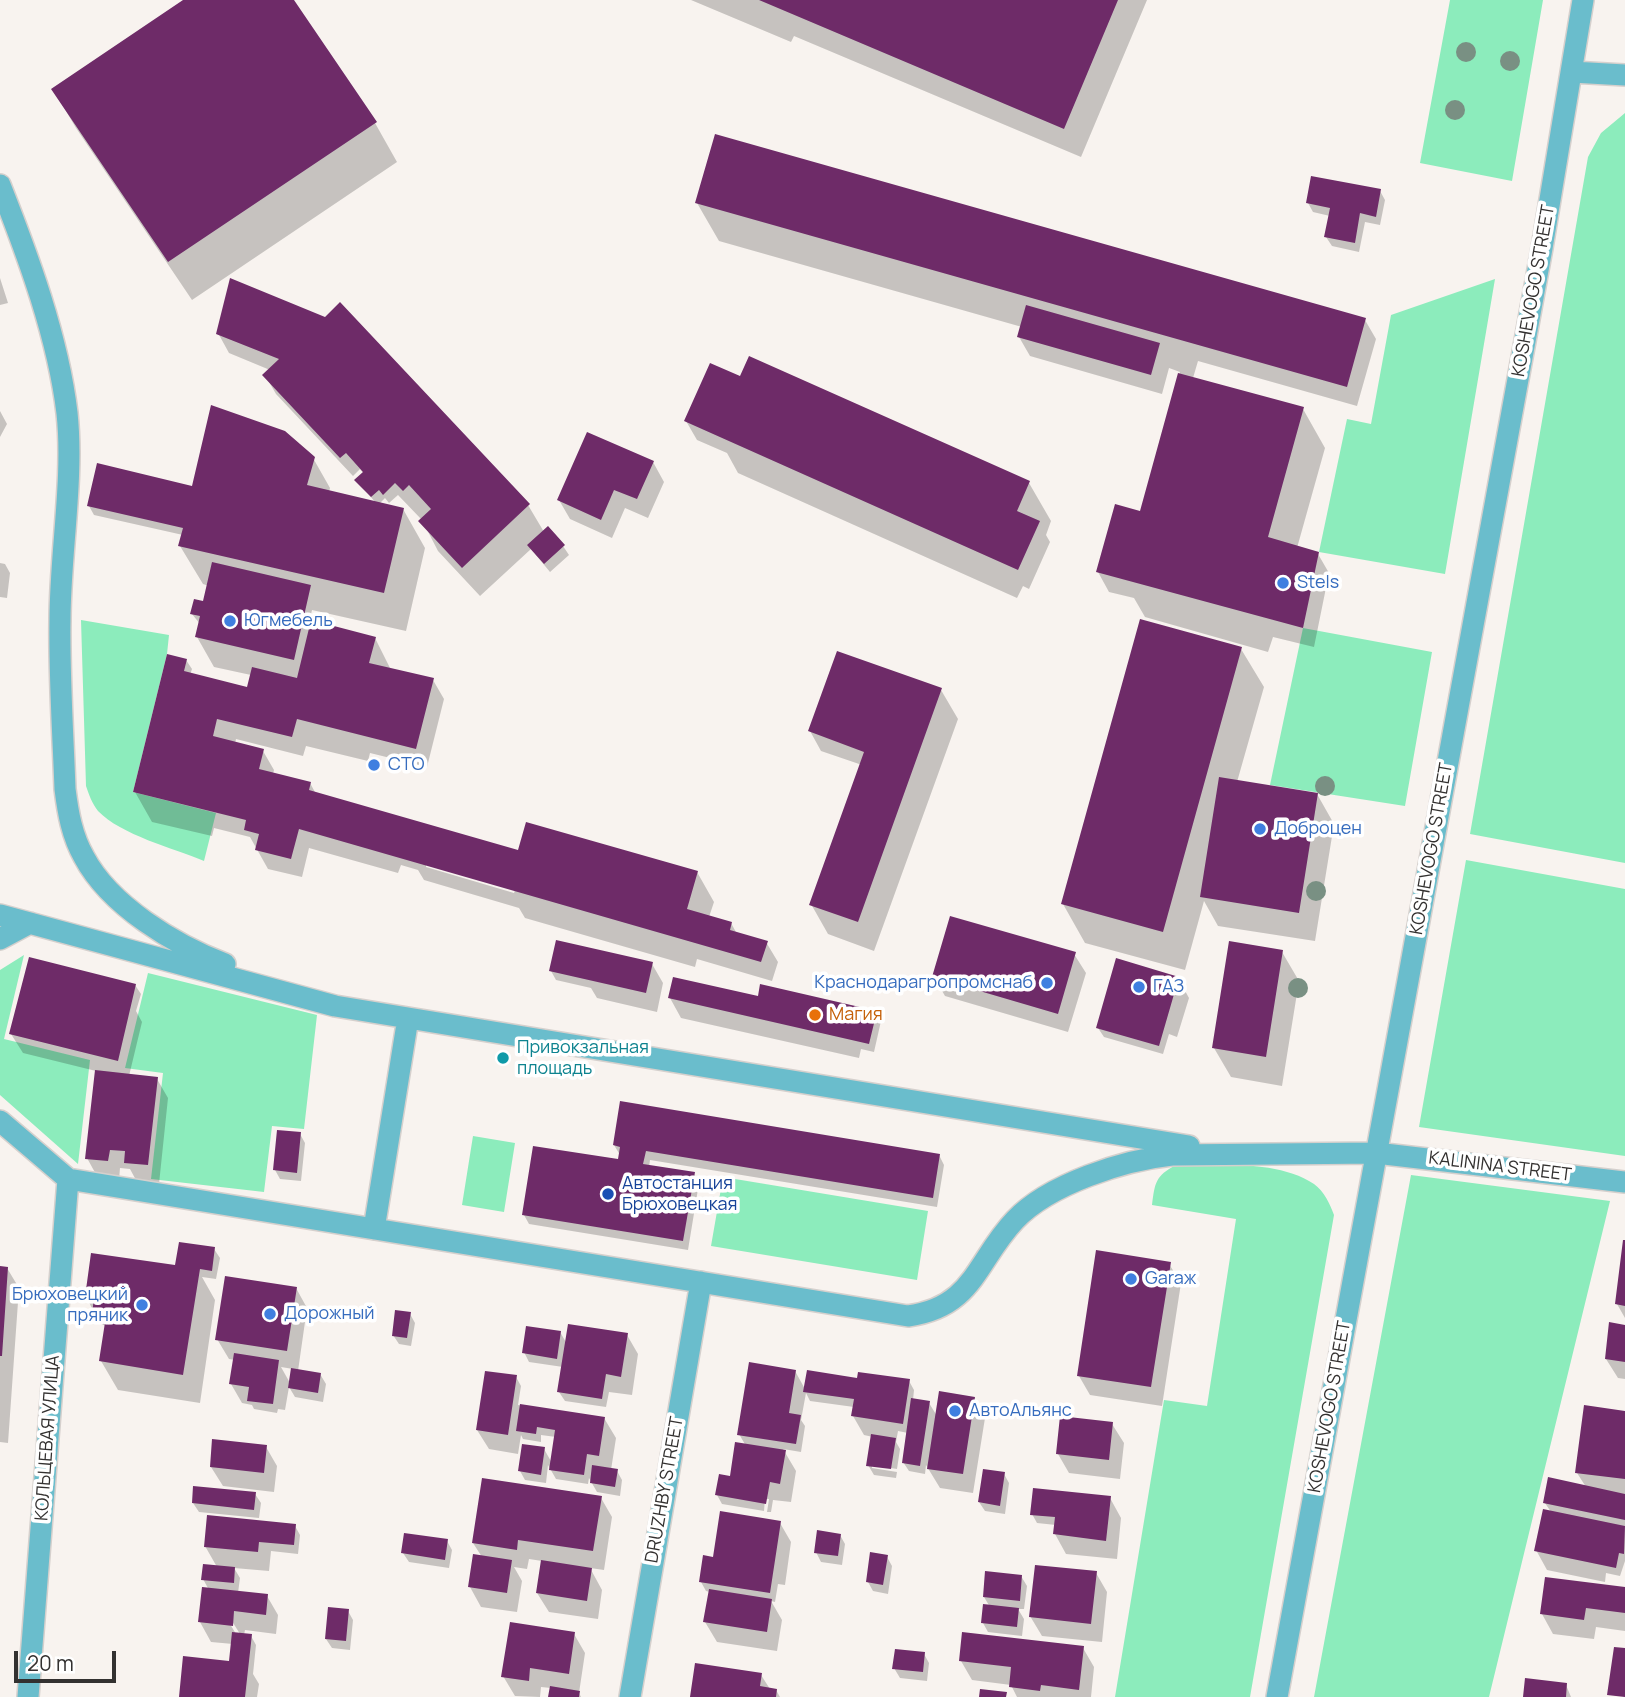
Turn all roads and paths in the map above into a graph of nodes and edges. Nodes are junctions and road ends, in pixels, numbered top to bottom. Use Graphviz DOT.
graph roads {
  1 [pos="1583,0"];
  2 [pos="1572,72"];
  3 [pos="1625,75"];
  4 [pos="0,185"];
  5 [pos="0,915"];
  6 [pos="30,923"];
  7 [pos="0,939"];
  8 [pos="335,1006"];
  9 [pos="408,1018"];
  10 [pos="0,1121"];
  11 [pos="1376,1153"];
  12 [pos="1239,1154"];
  13 [pos="68,1178"];
  14 [pos="1625,1181"];
  15 [pos="374,1229"];
  16 [pos="701,1282"];
  17 [pos="29,1697"];
  18 [pos="630,1697"];
  19 [pos="1276,1697"];
  1 -- 2 [label="street, KOSHEVOGO STREET"];
  2 -- 3 [label="street"];
  2 -- 11 [label="street, KOSHEVOGO STREET"];
  4 -- 8 [label="street"];
  5 -- 6 [label="street"];
  6 -- 7 [label="street"];
  6 -- 8 [label="street"];
  8 -- 9 [label="street"];
  9 -- 12 [label="street"];
  9 -- 15 [label="street"];
  10 -- 13 [label="street"];
  11 -- 12 [label="street, KALININA STREET"];
  11 -- 14 [label="street, KALININA STREET"];
  11 -- 19 [label="street, KOSHEVOGO STREET"];
  12 -- 16 [label="street"];
  13 -- 15 [label="street"];
  13 -- 17 [label="street, КОЛЬЦЕВАЯ УЛИЦА"];
  15 -- 16 [label="street"];
  16 -- 18 [label="street, DRUZHBY STREET"];
}
